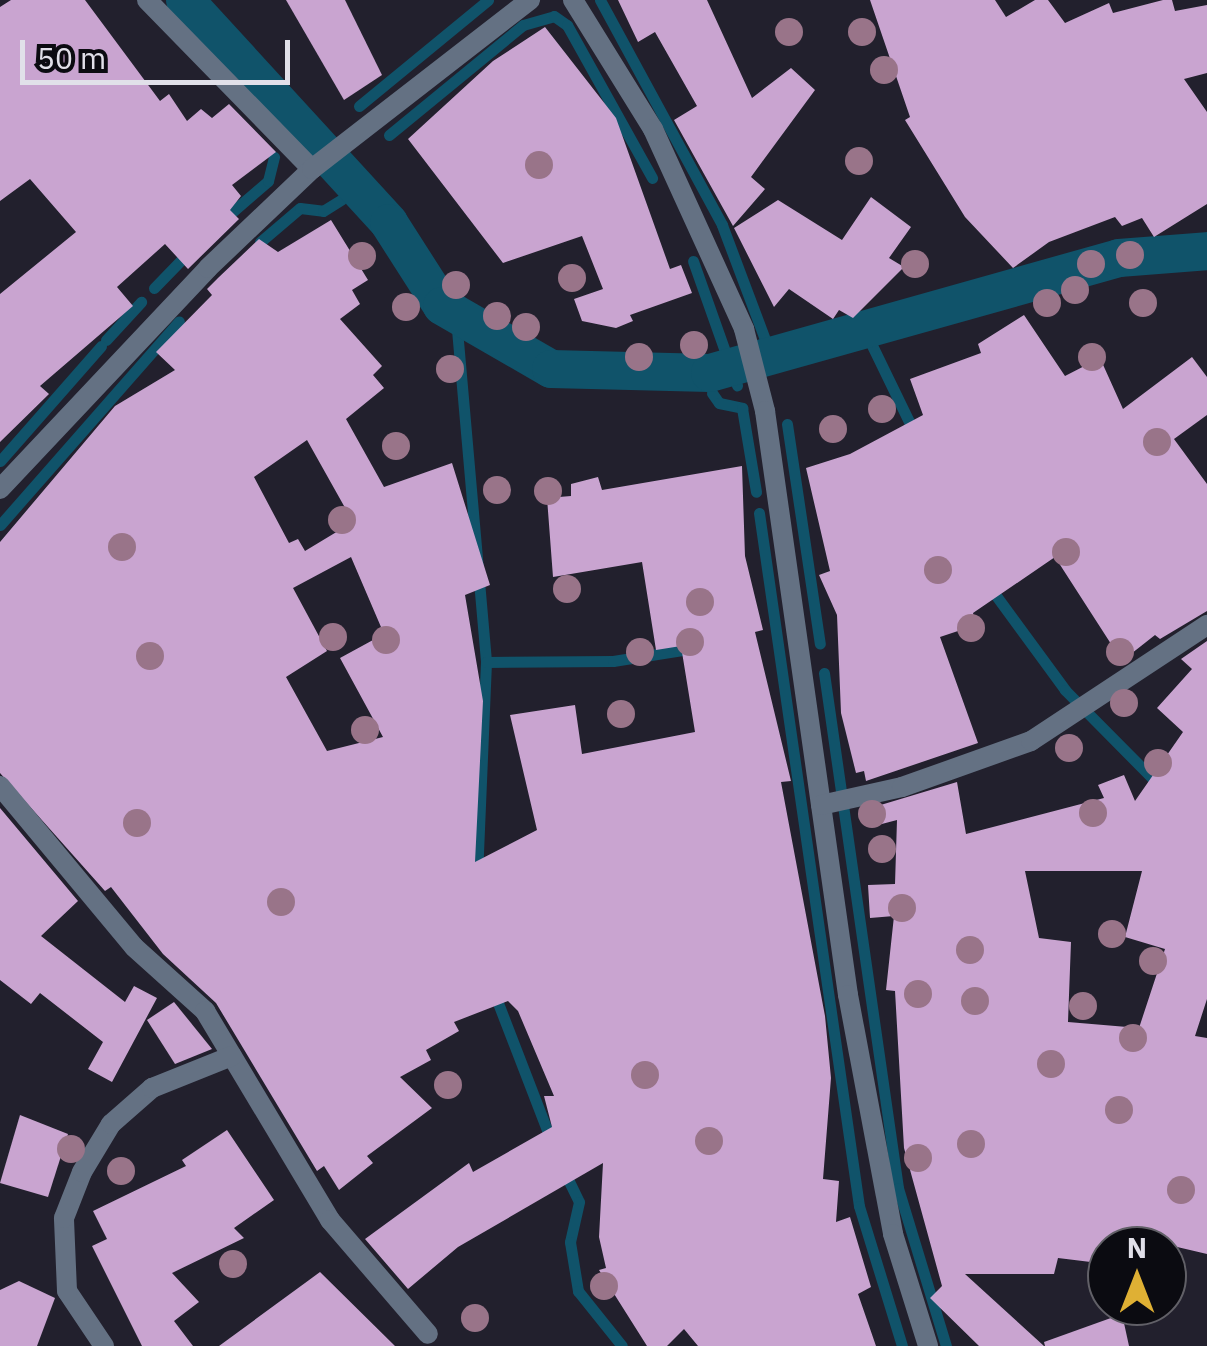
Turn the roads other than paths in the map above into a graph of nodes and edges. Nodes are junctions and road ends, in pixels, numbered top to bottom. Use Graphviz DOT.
graph roads {
  1 [pos="147,0"];
  2 [pos="530,0"];
  3 [pos="573,0"];
  4 [pos="312,169"];
  5 [pos="0,489"];
  6 [pos="1207,625"];
  7 [pos="0,786"];
  8 [pos="821,805"];
  9 [pos="232,1056"];
  10 [pos="428,1334"];
  11 [pos="90,1341"];
  12 [pos="928,1346"];
  1 -- 4 [label="street"];
  2 -- 4 [label="street"];
  3 -- 8 [label="street"];
  4 -- 5 [label="street"];
  6 -- 8 [label="street"];
  7 -- 9 [label="street"];
  8 -- 12 [label="street"];
  9 -- 10 [label="street"];
  9 -- 11 [label="street"];
}
